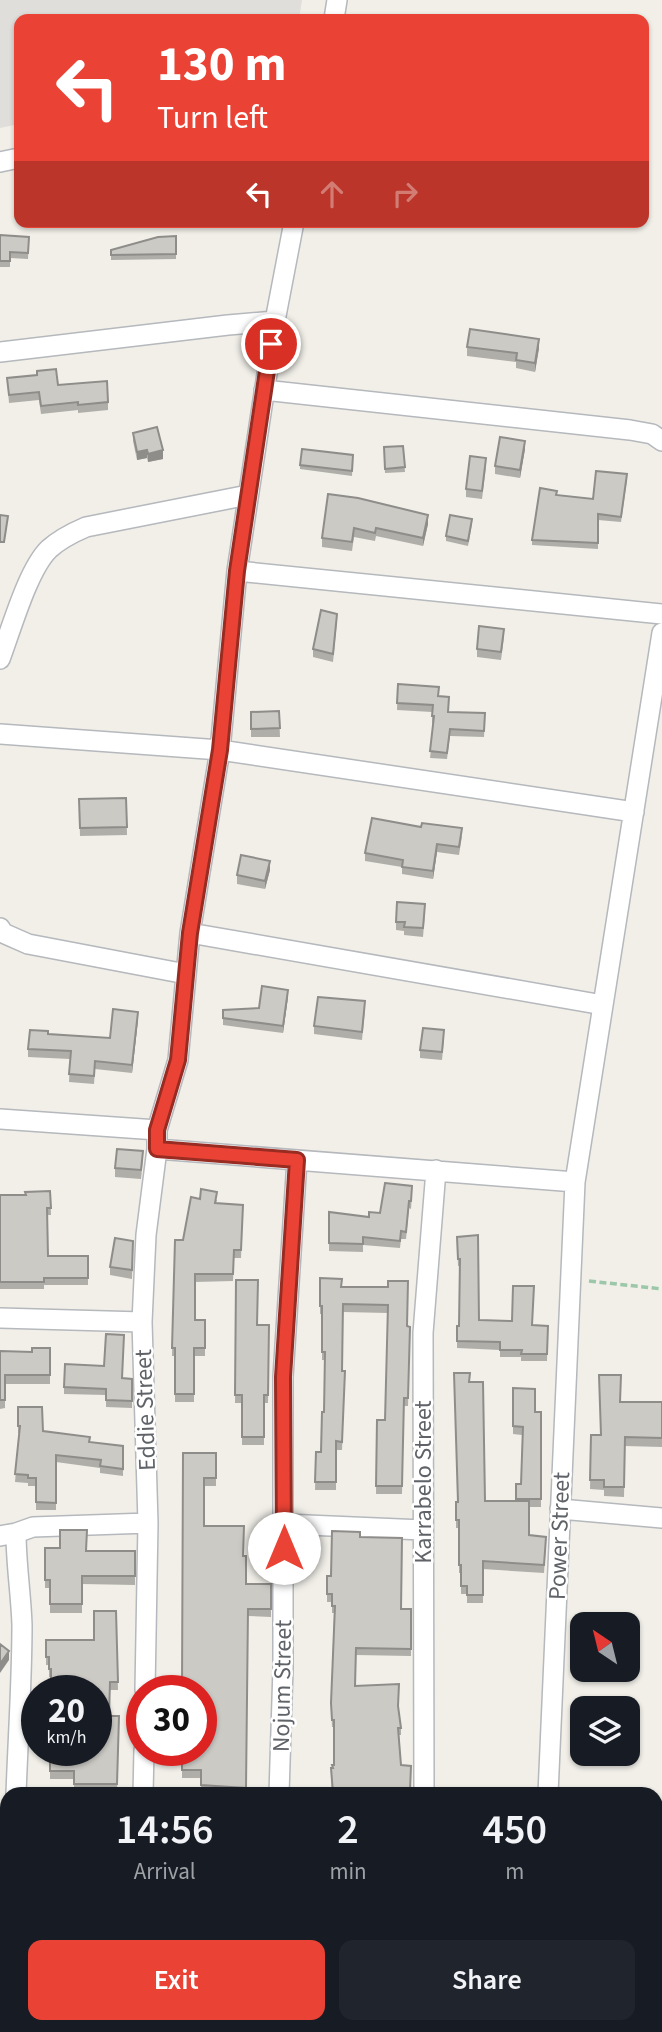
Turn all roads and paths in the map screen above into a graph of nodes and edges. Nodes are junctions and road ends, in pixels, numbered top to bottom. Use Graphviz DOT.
graph roads {
  1 [pos="293,228"];
  2 [pos="275,321"];
  3 [pos="0,352"];
  4 [pos="264,390"];
  5 [pos="662,441"];
  6 [pos="248,495"];
  7 [pos="237,571"];
  8 [pos="662,614"];
  9 [pos="662,634"];
  10 [pos="0,659"];
  11 [pos="0,734"];
  12 [pos="220,750"];
  13 [pos="634,812"];
  14 [pos="0,928"];
  15 [pos="190,933"];
  16 [pos="186,974"];
  17 [pos="603,1005"];
  18 [pos="0,1119"];
  19 [pos="157,1139"];
  20 [pos="297,1160"];
  21 [pos="436,1170"];
  22 [pos="575,1182"];
  23 [pos="569,1279"];
  24 [pos="662,1289"];
  25 [pos="0,1318"];
  26 [pos="142,1322"];
  27 [pos="560,1509"];
  28 [pos="662,1518"];
  29 [pos="148,1523"];
  30 [pos="284,1524"];
  31 [pos="423,1530"];
  32 [pos="8,1535"];
  33 [pos="145,1675"];
  34 [pos="144,1766"];
  35 [pos="16,1787"];
  36 [pos="143,1787"];
  37 [pos="279,1787"];
  38 [pos="424,1787"];
  39 [pos="548,1787"];
  1 -- 2 [label="street, Eddie Street"];
  2 -- 3 [label="street"];
  2 -- 4 [label="street, Eddie Street"];
  4 -- 5 [label="street"];
  4 -- 6 [label="street, Eddie Street"];
  6 -- 7 [label="street, Eddie Street"];
  6 -- 10 [label="street"];
  7 -- 8 [label="street"];
  7 -- 12 [label="street, Eddie Street"];
  9 -- 13 [label="street, Power Street"];
  11 -- 12 [label="street"];
  12 -- 13 [label="street"];
  12 -- 15 [label="street, Eddie Street"];
  13 -- 17 [label="street, Power Street"];
  14 -- 16 [label="street"];
  15 -- 16 [label="street, Eddie Street"];
  15 -- 17 [label="street"];
  16 -- 19 [label="street, Eddie Street"];
  17 -- 22 [label="street, Power Street"];
  18 -- 19 [label="street"];
  19 -- 20 [label="street"];
  19 -- 26 [label="street, Eddie Street"];
  20 -- 21 [label="street"];
  20 -- 30 [label="street, Nojum Street"];
  21 -- 22 [label="street"];
  21 -- 31 [label="street, Karrabelo Street"];
  22 -- 23 [label="street, Power Street"];
  23 -- 24 [label="path"];
  23 -- 27 [label="street, Power Street"];
  25 -- 26 [label="street"];
  26 -- 29 [label="street, Eddie Street"];
  27 -- 28 [label="street"];
  27 -- 39 [label="street, Power Street"];
  29 -- 32 [label="street"];
  29 -- 33 [label="street, Eddie Street"];
  30 -- 31 [label="street"];
  30 -- 37 [label="street, Nojum Street"];
  31 -- 38 [label="street, Karrabelo Street"];
  32 -- 35 [label="street"];
  34 -- 36 [label="street"];
}
